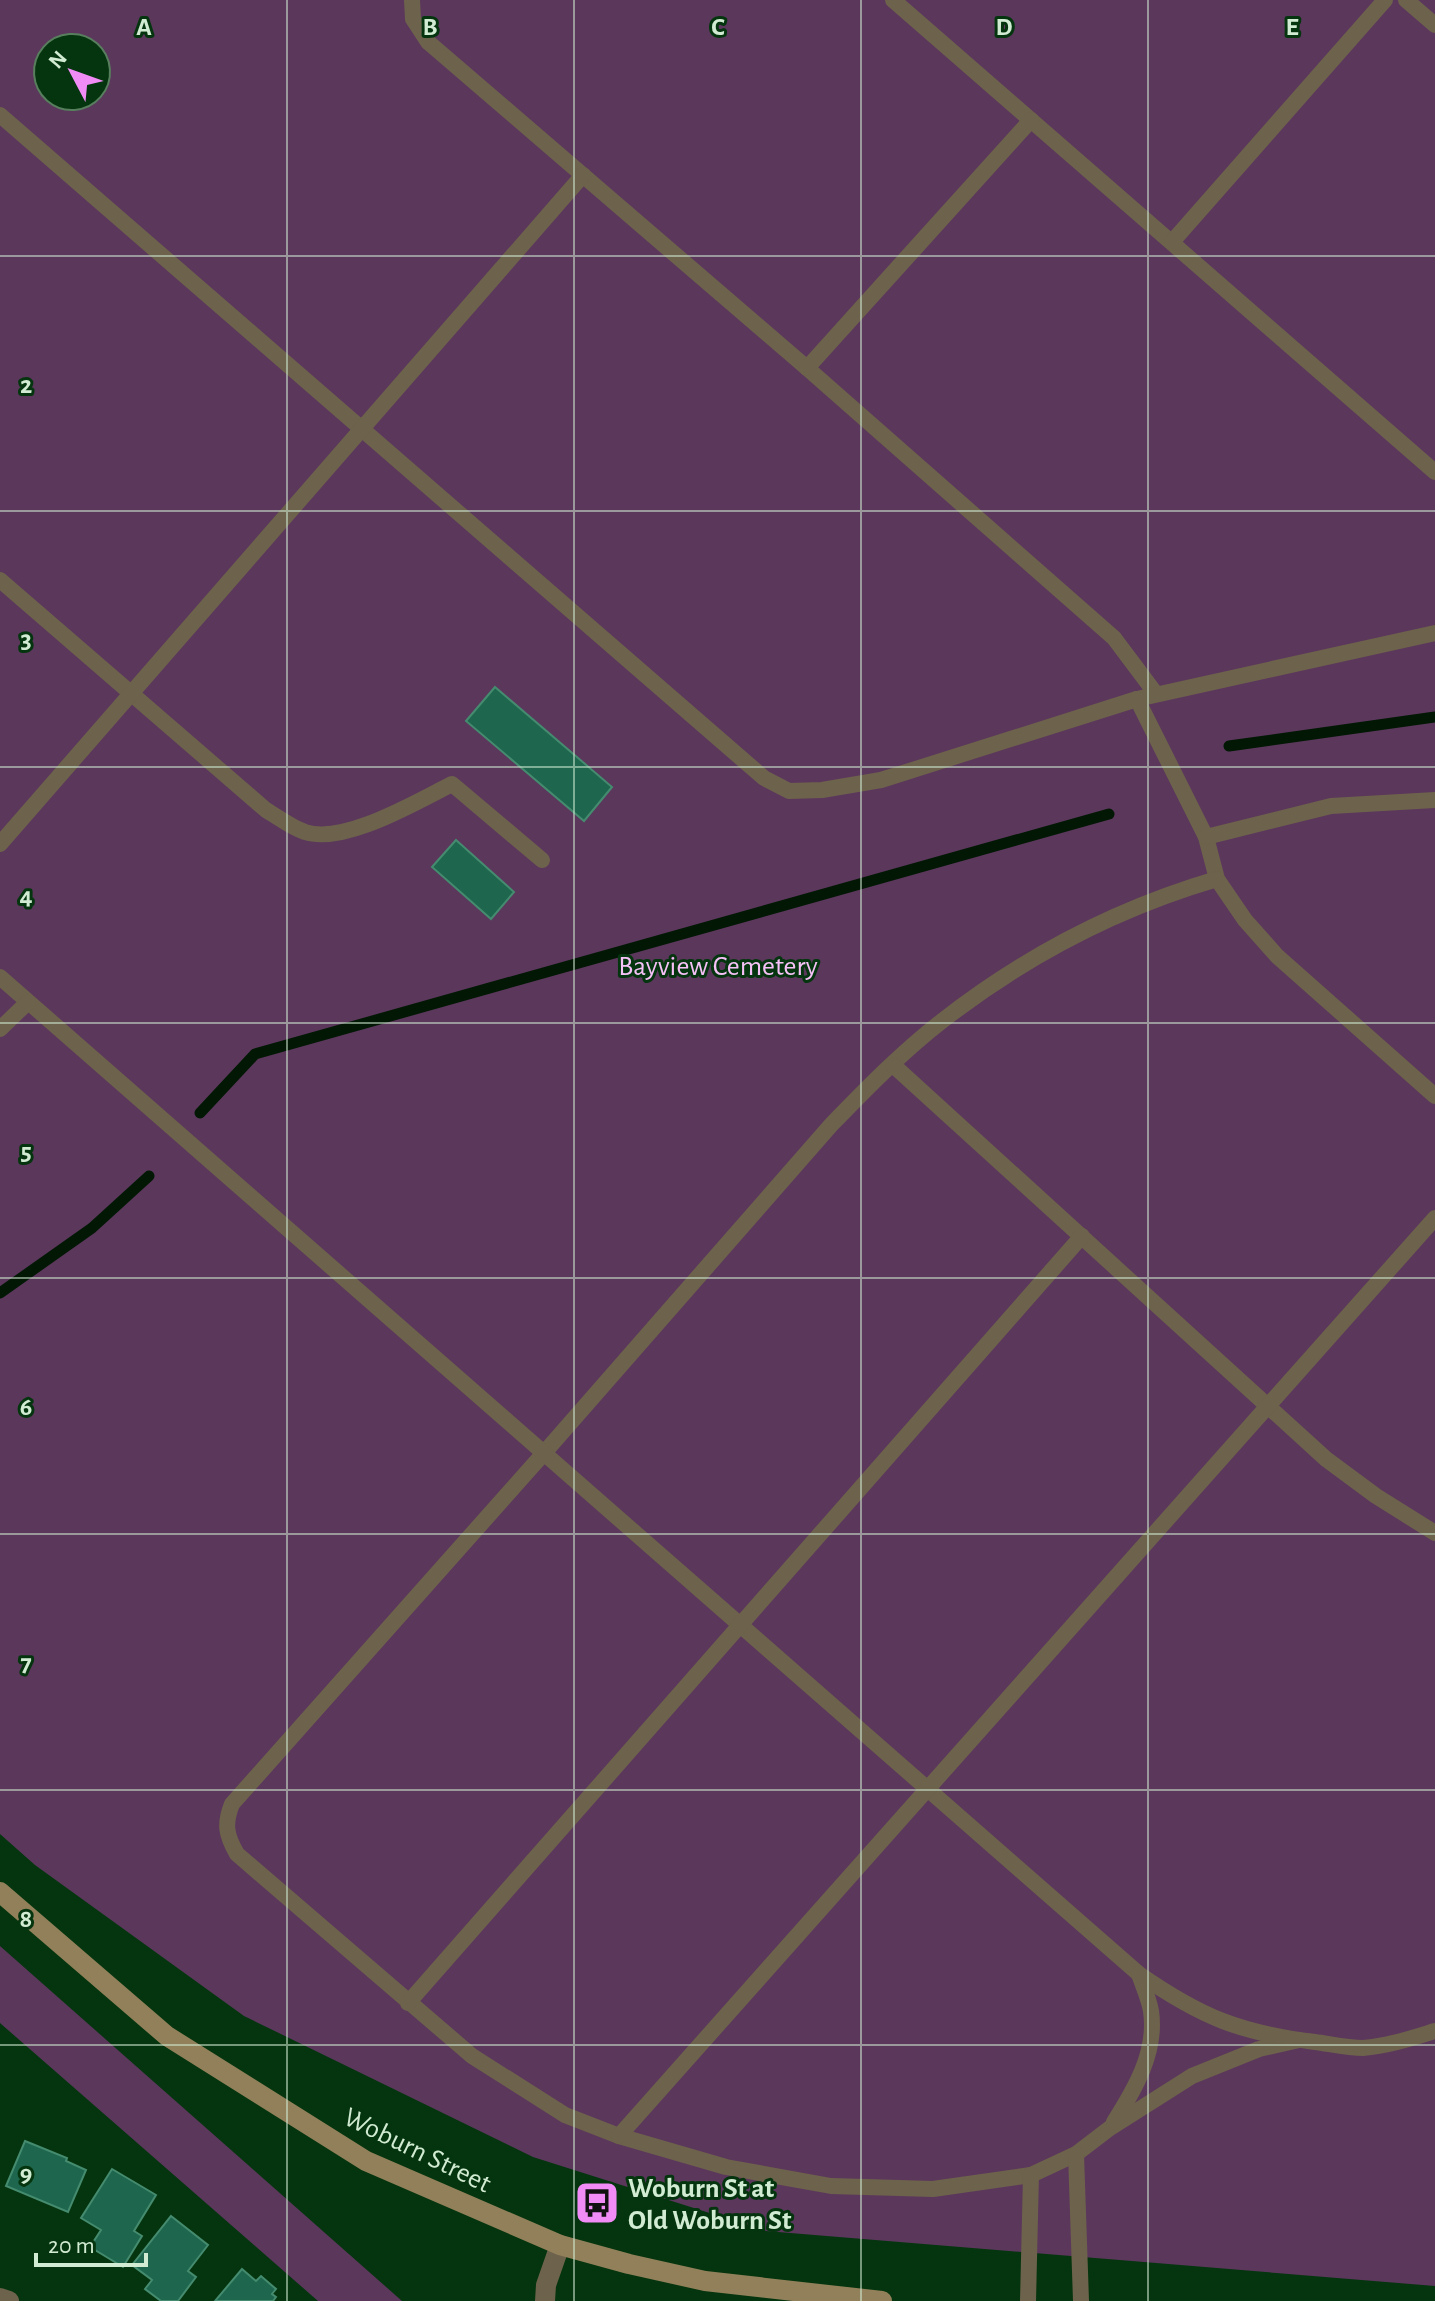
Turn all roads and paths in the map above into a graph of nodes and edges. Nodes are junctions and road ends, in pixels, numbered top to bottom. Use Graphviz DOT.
graph roads {
  1 [pos="412,0"];
  2 [pos="893,0"];
  3 [pos="1385,0"];
  4 [pos="1406,0"];
  5 [pos="1435,25"];
  6 [pos="0,115"];
  7 [pos="1031,120"];
  8 [pos="583,175"];
  9 [pos="1172,242"];
  10 [pos="807,368"];
  11 [pos="362,430"];
  12 [pos="1435,472"];
  13 [pos="0,580"];
  14 [pos="1435,633"];
  15 [pos="132,694"];
  16 [pos="1156,694"];
  17 [pos="1137,699"];
  18 [pos="1435,800"];
  19 [pos="1206,837"];
  20 [pos="0,844"];
  21 [pos="542,860"];
  22 [pos="1217,879"];
  23 [pos="0,977"];
  24 [pos="28,1002"];
  25 [pos="0,1029"];
  26 [pos="893,1065"];
  27 [pos="1435,1096"];
  28 [pos="1435,1218"];
  29 [pos="1082,1236"];
  30 [pos="1268,1406"];
  31 [pos="544,1453"];
  32 [pos="1435,1533"];
  33 [pos="740,1625"];
  34 [pos="927,1789"];
  35 [pos="0,1892"];
  36 [pos="1139,1974"];
  37 [pos="408,2003"];
  38 [pos="1435,2031"];
  39 [pos="1299,2040"];
  40 [pos="1110,2128"];
  41 [pos="619,2136"];
  42 [pos="1076,2154"];
  43 [pos="1031,2175"];
  44 [pos="560,2245"];
  45 [pos="0,2298"];
  46 [pos="9,2301"];
  47 [pos="545,2301"];
  48 [pos="882,2301"];
  49 [pos="1028,2301"];
  50 [pos="1081,2301"];
  1 -- 8 [label="lane"];
  2 -- 7 [label="lane"];
  3 -- 9 [label="lane"];
  4 -- 5 [label="lane"];
  6 -- 11 [label="lane"];
  7 -- 9 [label="lane"];
  7 -- 10 [label="lane"];
  8 -- 10 [label="lane"];
  8 -- 11 [label="lane"];
  9 -- 12 [label="lane"];
  10 -- 16 [label="lane"];
  11 -- 15 [label="lane"];
  11 -- 17 [label="lane"];
  13 -- 15 [label="lane"];
  14 -- 16 [label="lane"];
  15 -- 20 [label="lane"];
  15 -- 21 [label="lane"];
  16 -- 17 [label="lane"];
  17 -- 19 [label="lane"];
  18 -- 19 [label="lane"];
  19 -- 22 [label="lane"];
  22 -- 26 [label="lane"];
  22 -- 27 [label="lane"];
  23 -- 24 [label="lane"];
  24 -- 25 [label="lane"];
  24 -- 31 [label="lane"];
  26 -- 29 [label="lane"];
  26 -- 31 [label="lane"];
  28 -- 30 [label="lane"];
  29 -- 30 [label="lane"];
  29 -- 33 [label="lane"];
  30 -- 32 [label="lane"];
  30 -- 34 [label="lane"];
  31 -- 33 [label="lane"];
  31 -- 37 [label="lane"];
  33 -- 34 [label="lane"];
  33 -- 37 [label="lane"];
  34 -- 36 [label="lane"];
  34 -- 41 [label="lane"];
  35 -- 44 [label="street, Woburn Street"];
  36 -- 39 [label="lane"];
  36 -- 40 [label="lane"];
  37 -- 41 [label="lane"];
  38 -- 39 [label="lane"];
  39 -- 40 [label="lane"];
  40 -- 42 [label="lane"];
  41 -- 43 [label="lane"];
  42 -- 43 [label="lane"];
  42 -- 50 [label="lane"];
  43 -- 49 [label="lane"];
  44 -- 47 [label="street"];
  44 -- 48 [label="street, Woburn Street"];
  45 -- 46 [label="street"];
}
